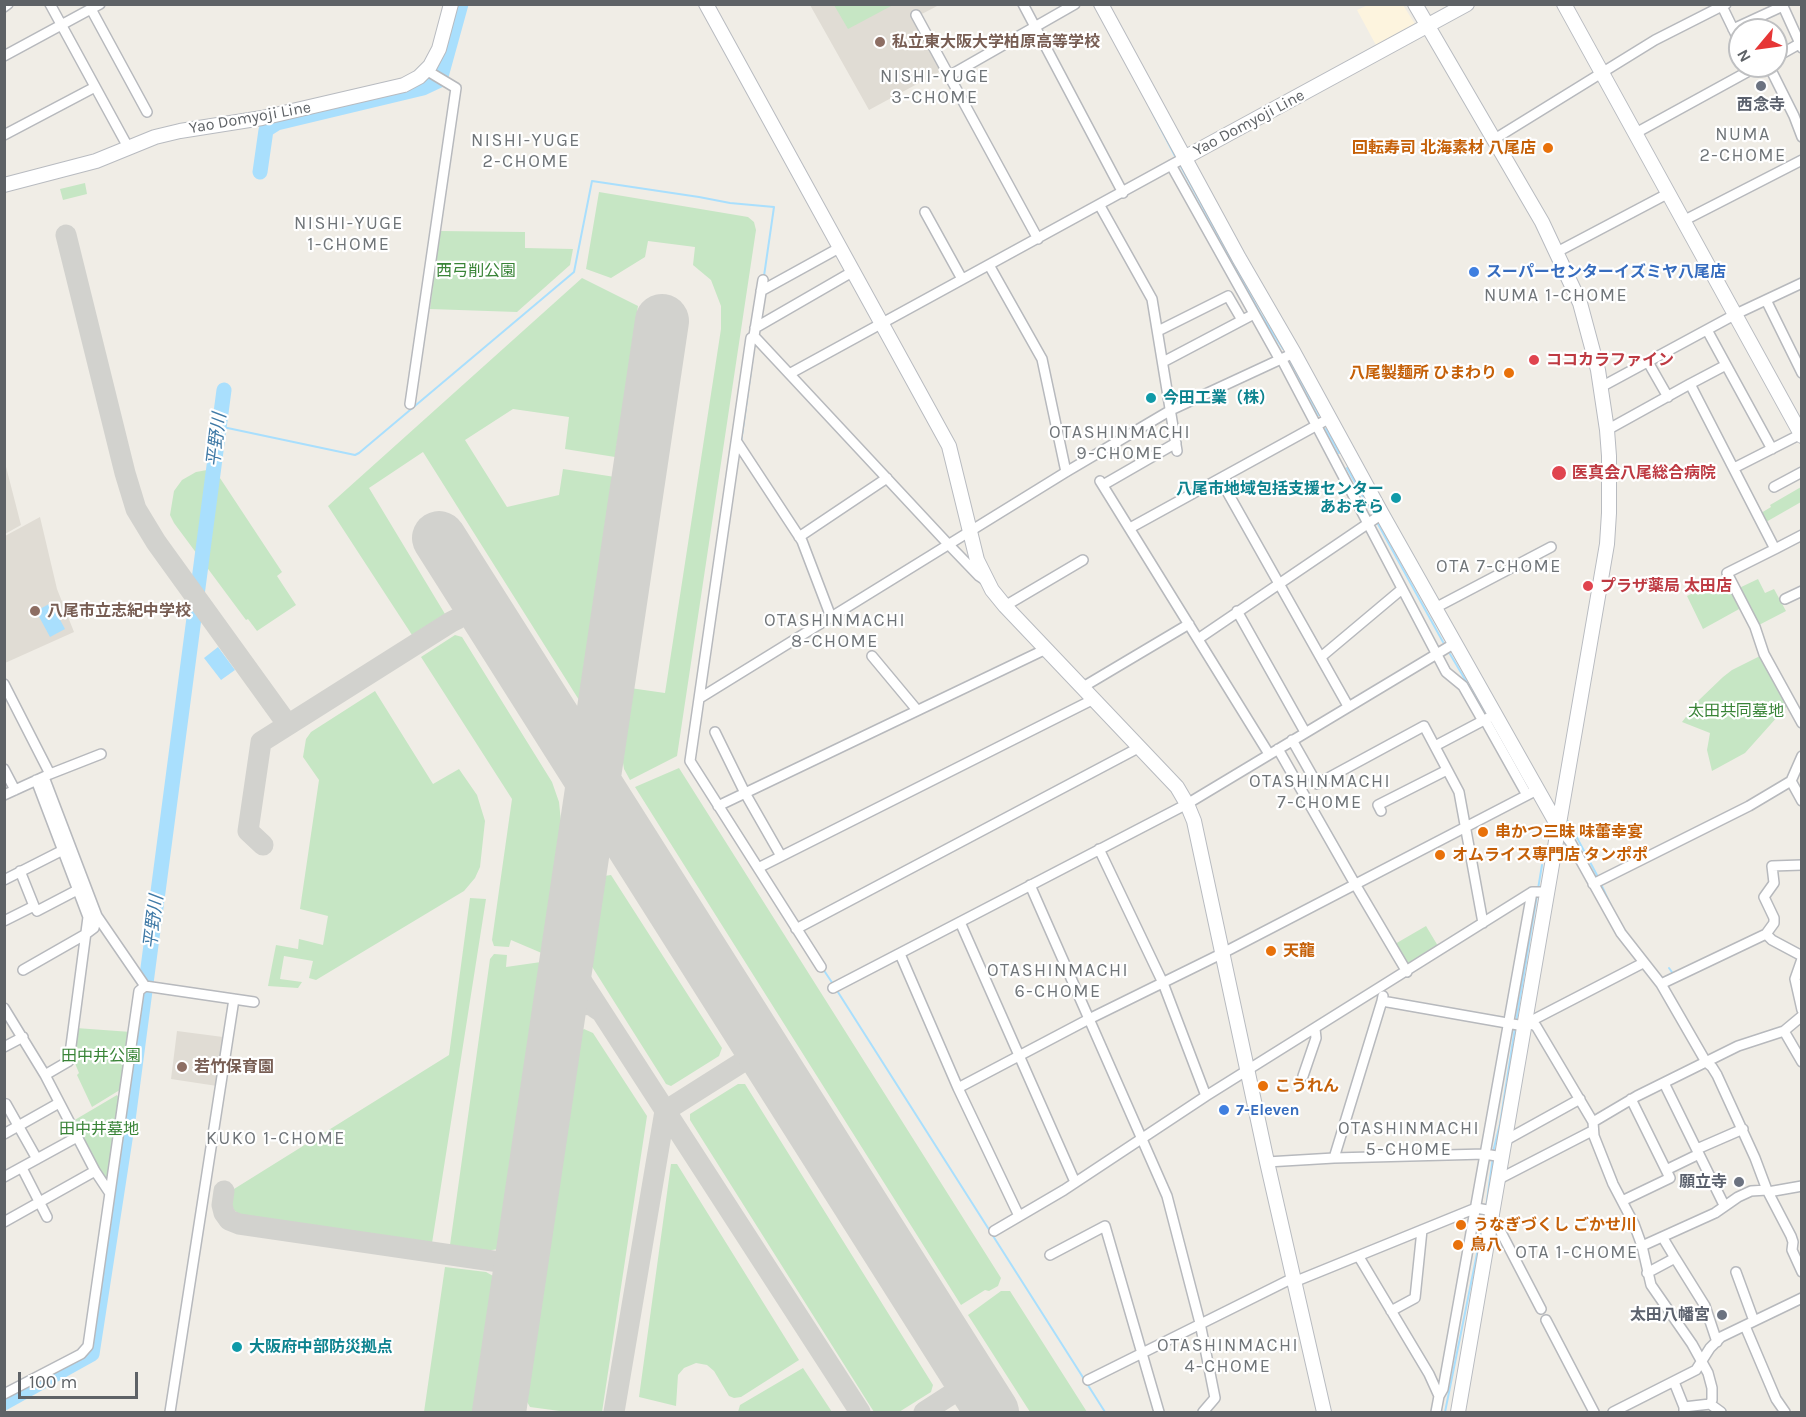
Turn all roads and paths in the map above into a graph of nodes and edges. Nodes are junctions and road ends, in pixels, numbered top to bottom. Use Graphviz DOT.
graph roads {
  1 [pos="50,4"];
  2 [pos="100,4"];
  3 [pos="451,4"];
  4 [pos="706,4"];
  5 [pos="1023,4"];
  6 [pos="1075,4"];
  7 [pos="1101,4"];
  8 [pos="1415,4"];
  9 [pos="1467,4"];
  10 [pos="1564,4"];
  11 [pos="1699,4"];
  12 [pos="1723,5"];
  13 [pos="1782,5"];
  14 [pos="91,9"];
  15 [pos="916,15"];
  16 [pos="1704,15"];
  17 [pos="1756,18"];
  18 [pos="62,25"];
  19 [pos="1428,26"];
  20 [pos="1035,28"];
  21 [pos="1798,29"];
  22 [pos="1800,46"];
  23 [pos="4,56"];
  24 [pos="1602,74"];
  25 [pos="435,76"];
  26 [pos="949,76"];
  27 [pos="1736,78"];
  28 [pos="1775,78"];
  29 [pos="95,87"];
  30 [pos="147,112"];
  31 [pos="1634,134"];
  32 [pos="1801,134"];
  33 [pos="4,135"];
  34 [pos="1493,140"];
  35 [pos="128,147"];
  36 [pos="1184,158"];
  37 [pos="1802,160"];
  38 [pos="1171,165"];
  39 [pos="4,185"];
  40 [pos="1123,193"];
  41 [pos="1667,194"];
  42 [pos="1100,206"];
  43 [pos="925,212"];
  44 [pos="1683,221"];
  45 [pos="1038,239"];
  46 [pos="839,248"];
  47 [pos="1557,252"];
  48 [pos="989,265"];
  49 [pos="852,272"];
  50 [pos="962,279"];
  51 [pos="763,280"];
  52 [pos="1802,283"];
  53 [pos="761,291"];
  54 [pos="1766,300"];
  55 [pos="1254,314"];
  56 [pos="1736,315"];
  57 [pos="1242,320"];
  58 [pos="882,325"];
  59 [pos="1707,330"];
  60 [pos="1158,331"];
  61 [pos="755,332"];
  62 [pos="1294,352"];
  63 [pos="1281,360"];
  64 [pos="1163,362"];
  65 [pos="1648,362"];
  66 [pos="1726,365"];
  67 [pos="791,373"];
  68 [pos="1802,373"];
  69 [pos="1690,384"];
  70 [pos="1601,387"];
  71 [pos="1668,397"];
  72 [pos="410,405"];
  73 [pos="1172,410"];
  74 [pos="1330,418"];
  75 [pos="1316,426"];
  76 [pos="1607,430"];
  77 [pos="1801,435"];
  78 [pos="737,442"];
  79 [pos="1772,449"];
  80 [pos="1734,468"];
  81 [pos="1066,472"];
  82 [pos="1802,472"];
  83 [pos="887,478"];
  84 [pos="1220,479"];
  85 [pos="1774,487"];
  86 [pos="1382,514"];
  87 [pos="1367,524"];
  88 [pos="1130,528"];
  89 [pos="970,532"];
  90 [pos="1802,535"];
  91 [pos="799,537"];
  92 [pos="949,545"];
  93 [pos="1551,547"];
  94 [pos="1775,549"];
  95 [pos="1083,560"];
  96 [pos="987,581"];
  97 [pos="1279,583"];
  98 [pos="1402,589"];
  99 [pos="1802,591"];
  100 [pos="1785,599"];
  101 [pos="1005,606"];
  102 [pos="1435,608"];
  103 [pos="1237,611"];
  104 [pos="831,617"];
  105 [pos="1189,624"];
  106 [pos="1198,639"];
  107 [pos="1455,643"];
  108 [pos="1046,649"];
  109 [pos="1436,654"];
  110 [pos="872,656"];
  111 [pos="1321,657"];
  112 [pos="4,684"];
  113 [pos="1083,687"];
  114 [pos="700,698"];
  115 [pos="1094,699"];
  116 [pos="1348,706"];
  117 [pos="917,710"];
  118 [pos="1488,718"];
  119 [pos="1800,719"];
  120 [pos="715,732"];
  121 [pos="1305,732"];
  122 [pos="1292,740"];
  123 [pos="1435,746"];
  124 [pos="1140,747"];
  125 [pos="1278,749"];
  126 [pos="101,754"];
  127 [pos="1269,754"];
  128 [pos="1802,756"];
  129 [pos="4,769"];
  130 [pos="1447,770"];
  131 [pos="43,777"];
  132 [pos="1791,781"];
  133 [pos="15,790"];
  134 [pos="1532,792"];
  135 [pos="745,793"];
  136 [pos="4,795"];
  137 [pos="1802,801"];
  138 [pos="1187,804"];
  139 [pos="718,806"];
  140 [pos="1381,811"];
  141 [pos="1558,826"];
  142 [pos="1466,828"];
  143 [pos="66,848"];
  144 [pos="1099,849"];
  145 [pos="782,856"];
  146 [pos="1802,866"];
  147 [pos="758,868"];
  148 [pos="20,871"];
  149 [pos="4,880"];
  150 [pos="1597,882"];
  151 [pos="1355,884"];
  152 [pos="1030,885"];
  153 [pos="82,888"];
  154 [pos="1539,891"];
  155 [pos="34,906"];
  156 [pos="97,916"];
  157 [pos="4,921"];
  158 [pos="960,922"];
  159 [pos="1483,923"];
  160 [pos="796,928"];
  161 [pos="86,934"];
  162 [pos="1766,934"];
  163 [pos="900,954"];
  164 [pos="1221,954"];
  165 [pos="1802,957"];
  166 [pos="1643,963"];
  167 [pos="821,967"];
  168 [pos="23,970"];
  169 [pos="1407,972"];
  170 [pos="1162,983"];
  171 [pos="1661,984"];
  172 [pos="1386,985"];
  173 [pos="145,986"];
  174 [pos="833,988"];
  175 [pos="234,999"];
  176 [pos="1382,1001"];
  177 [pos="254,1002"];
  178 [pos="4,1008"];
  179 [pos="1802,1010"];
  180 [pos="1802,1016"];
  181 [pos="1089,1019"];
  182 [pos="1521,1024"];
  183 [pos="1315,1029"];
  184 [pos="1784,1031"];
  185 [pos="22,1037"];
  186 [pos="4,1047"];
  187 [pos="1018,1056"];
  188 [pos="1706,1062"];
  189 [pos="1802,1062"];
  190 [pos="1248,1071"];
  191 [pos="45,1075"];
  192 [pos="1303,1076"];
  193 [pos="1664,1083"];
  194 [pos="958,1088"];
  195 [pos="1506,1089"];
  196 [pos="1206,1096"];
  197 [pos="1580,1099"];
  198 [pos="1631,1099"];
  199 [pos="59,1103"];
  200 [pos="4,1105"];
  201 [pos="19,1126"];
  202 [pos="1592,1127"];
  203 [pos="1743,1128"];
  204 [pos="4,1134"];
  205 [pos="77,1137"];
  206 [pos="1141,1139"];
  207 [pos="1506,1140"];
  208 [pos="1698,1152"];
  209 [pos="1485,1154"];
  210 [pos="1499,1157"];
  211 [pos="1334,1158"];
  212 [pos="37,1159"];
  213 [pos="1267,1162"];
  214 [pos="22,1168"];
  215 [pos="1666,1170"];
  216 [pos="95,1171"];
  217 [pos="4,1177"];
  218 [pos="1499,1179"];
  219 [pos="1075,1182"];
  220 [pos="1802,1186"];
  221 [pos="1767,1191"];
  222 [pos="109,1192"];
  223 [pos="1622,1201"];
  224 [pos="40,1202"];
  225 [pos="1724,1205"];
  226 [pos="1476,1208"];
  227 [pos="1491,1212"];
  228 [pos="1019,1216"];
  229 [pos="48,1217"];
  230 [pos="4,1222"];
  231 [pos="1422,1230"];
  232 [pos="993,1231"];
  233 [pos="1663,1238"];
  234 [pos="1470,1241"];
  235 [pos="1484,1243"];
  236 [pos="1642,1246"];
  237 [pos="1050,1255"];
  238 [pos="1359,1257"];
  239 [pos="1675,1258"];
  240 [pos="1466,1264"];
  241 [pos="1480,1266"];
  242 [pos="1736,1272"];
  243 [pos="1802,1272"];
  244 [pos="1647,1273"];
  245 [pos="1293,1280"];
  246 [pos="1802,1298"];
  247 [pos="1541,1309"];
  248 [pos="1391,1311"];
  249 [pos="1546,1320"];
  250 [pos="1754,1321"];
  251 [pos="1200,1323"];
  252 [pos="1745,1326"];
  253 [pos="1453,1334"];
  254 [pos="1467,1337"];
  255 [pos="1717,1342"];
  256 [pos="1142,1353"];
  257 [pos="1703,1362"];
  258 [pos="1088,1380"];
  259 [pos="1674,1382"];
  260 [pos="4,1394"];
  261 [pos="1438,1396"];
  262 [pos="1710,1404"];
  263 [pos="1684,1410"];
  264 [pos="170,1413"];
  265 [pos="1159,1413"];
  266 [pos="1203,1413"];
  267 [pos="1324,1413"];
  268 [pos="1436,1413"];
  269 [pos="1458,1413"];
  270 [pos="1594,1413"];
  271 [pos="1613,1413"];
  272 [pos="1721,1413"];
  273 [pos="1785,1413"];
  1 -- 18 [label="street"];
  2 -- 14 [label="street"];
  3 -- 25 [label="street, Yao Domyoji Line"];
  4 -- 46 [label="street"];
  5 -- 20 [label="street"];
  6 -- 20 [label="street"];
  7 -- 36 [label="street, Yao Domyoji Line"];
  8 -- 19 [label="street"];
  9 -- 19 [label="street, Yao Domyoji Line"];
  10 -- 24 [label="street"];
  11 -- 16 [label="street"];
  12 -- 16 [label="street"];
  13 -- 17 [label="street"];
  13 -- 21 [label="street"];
  14 -- 18 [label="street"];
  14 -- 30 [label="street"];
  15 -- 26 [label="street"];
  16 -- 24 [label="street"];
  18 -- 23 [label="street"];
  18 -- 29 [label="street"];
  19 -- 34 [label="street"];
  19 -- 36 [label="street, Yao Domyoji Line"];
  20 -- 26 [label="street"];
  20 -- 40 [label="street"];
  21 -- 22 [label="street"];
  24 -- 31 [label="street"];
  24 -- 34 [label="street"];
  25 -- 35 [label="street, Yao Domyoji Line"];
  25 -- 72 [label="street"];
  26 -- 45 [label="street"];
  27 -- 31 [label="street"];
  28 -- 32 [label="street"];
  29 -- 33 [label="street"];
  29 -- 35 [label="street"];
  31 -- 41 [label="street"];
  34 -- 47 [label="street"];
  35 -- 39 [label="street, Yao Domyoji Line"];
  36 -- 38 [label="street"];
  36 -- 62 [label="street"];
  37 -- 44 [label="street"];
  38 -- 40 [label="street"];
  38 -- 55 [label="street"];
  40 -- 42 [label="street"];
  41 -- 44 [label="street"];
  41 -- 47 [label="street"];
  42 -- 45 [label="street"];
  42 -- 60 [label="street"];
  43 -- 50 [label="street"];
  44 -- 56 [label="street"];
  45 -- 48 [label="street"];
  46 -- 49 [label="street"];
  46 -- 53 [label="street"];
  47 -- 70 [label="street"];
  48 -- 50 [label="street"];
  48 -- 81 [label="street"];
  49 -- 58 [label="street"];
  49 -- 61 [label="street"];
  50 -- 58 [label="street"];
  51 -- 53 [label="street"];
  52 -- 54 [label="street"];
  53 -- 61 [label="street"];
  54 -- 56 [label="street"];
  54 -- 68 [label="street"];
  55 -- 57 [label="street"];
  55 -- 63 [label="street"];
  56 -- 59 [label="street"];
  56 -- 77 [label="street"];
  57 -- 60 [label="street"];
  57 -- 64 [label="street"];
  58 -- 67 [label="street"];
  58 -- 89 [label="street"];
  59 -- 65 [label="street"];
  59 -- 66 [label="street"];
  60 -- 64 [label="street"];
  61 -- 67 [label="street"];
  61 -- 78 [label="street"];
  62 -- 63 [label="street"];
  62 -- 74 [label="street"];
  63 -- 73 [label="street"];
  63 -- 75 [label="street"];
  64 -- 73 [label="street"];
  65 -- 70 [label="street"];
  65 -- 71 [label="street"];
  66 -- 69 [label="street"];
  66 -- 79 [label="street"];
  67 -- 83 [label="street"];
  69 -- 71 [label="street"];
  69 -- 80 [label="street"];
  70 -- 76 [label="street"];
  71 -- 76 [label="street"];
  73 -- 81 [label="street"];
  73 -- 88 [label="street"];
  74 -- 75 [label="street"];
  74 -- 86 [label="street"];
  75 -- 84 [label="street"];
  75 -- 87 [label="street"];
  76 -- 141 [label="street"];
  77 -- 79 [label="street"];
  78 -- 91 [label="street"];
  78 -- 114 [label="street"];
  79 -- 80 [label="street"];
  80 -- 94 [label="street"];
  81 -- 89 [label="street"];
  82 -- 85 [label="street"];
  83 -- 91 [label="street"];
  83 -- 92 [label="street"];
  84 -- 88 [label="street"];
  84 -- 97 [label="street"];
  86 -- 87 [label="street"];
  86 -- 102 [label="street"];
  87 -- 97 [label="street"];
  87 -- 98 [label="street"];
  88 -- 105 [label="street"];
  89 -- 92 [label="street"];
  89 -- 96 [label="street"];
  90 -- 94 [label="street"];
  91 -- 104 [label="street"];
  92 -- 96 [label="street"];
  92 -- 104 [label="street"];
  93 -- 102 [label="street"];
  94 -- 119 [label="street"];
  95 -- 101 [label="street"];
  96 -- 101 [label="street"];
  97 -- 103 [label="street"];
  97 -- 111 [label="street"];
  98 -- 109 [label="street"];
  98 -- 111 [label="street"];
  99 -- 100 [label="street"];
  101 -- 108 [label="street"];
  102 -- 107 [label="street"];
  103 -- 106 [label="street"];
  103 -- 121 [label="street"];
  104 -- 114 [label="street"];
  105 -- 106 [label="street"];
  105 -- 113 [label="street"];
  106 -- 127 [label="street"];
  107 -- 109 [label="street"];
  107 -- 118 [label="street"];
  108 -- 113 [label="street"];
  108 -- 117 [label="street"];
  109 -- 116 [label="street"];
  109 -- 118 [label="street"];
  110 -- 117 [label="street"];
  111 -- 116 [label="street"];
  112 -- 131 [label="street"];
  113 -- 115 [label="street"];
  114 -- 139 [label="street"];
  115 -- 124 [label="street"];
  115 -- 145 [label="street"];
  116 -- 121 [label="street"];
  117 -- 135 [label="street"];
  118 -- 123 [label="street"];
  118 -- 134 [label="street"];
  120 -- 135 [label="street"];
  121 -- 122 [label="street"];
  122 -- 123 [label="street"];
  122 -- 125 [label="street"];
  123 -- 130 [label="street"];
  124 -- 138 [label="street"];
  124 -- 160 [label="street"];
  125 -- 127 [label="street"];
  125 -- 151 [label="street"];
  126 -- 131 [label="street"];
  127 -- 138 [label="street"];
  128 -- 132 [label="street"];
  129 -- 133 [label="street"];
  130 -- 140 [label="street"];
  130 -- 142 [label="street"];
  131 -- 133 [label="street"];
  131 -- 143 [label="street"];
  132 -- 137 [label="street"];
  132 -- 150 [label="street"];
  133 -- 136 [label="street"];
  134 -- 141 [label="street"];
  134 -- 142 [label="street"];
  135 -- 139 [label="street"];
  135 -- 145 [label="street"];
  138 -- 144 [label="street"];
  138 -- 164 [label="street"];
  139 -- 147 [label="street"];
  141 -- 150 [label="street"];
  141 -- 154 [label="street"];
  142 -- 151 [label="street"];
  142 -- 159 [label="street"];
  143 -- 148 [label="street"];
  143 -- 153 [label="street"];
  144 -- 152 [label="street"];
  144 -- 170 [label="street"];
  145 -- 147 [label="street"];
  146 -- 162 [label="street"];
  147 -- 160 [label="street"];
  148 -- 149 [label="street"];
  148 -- 155 [label="street"];
  150 -- 166 [label="street"];
  151 -- 164 [label="street"];
  151 -- 169 [label="street"];
  152 -- 158 [label="street"];
  152 -- 181 [label="street"];
  153 -- 155 [label="street"];
  153 -- 156 [label="street"];
  153 -- 161 [label="street"];
  154 -- 159 [label="street"];
  154 -- 182 [label="street"];
  155 -- 157 [label="street"];
  156 -- 161 [label="street"];
  156 -- 173 [label="street"];
  158 -- 163 [label="street"];
  158 -- 187 [label="street"];
  159 -- 169 [label="street"];
  160 -- 167 [label="street"];
  161 -- 168 [label="street"];
  161 -- 191 [label="street"];
  162 -- 165 [label="street"];
  162 -- 171 [label="street"];
  163 -- 174 [label="street"];
  163 -- 194 [label="street"];
  164 -- 170 [label="street"];
  164 -- 190 [label="street"];
  165 -- 179 [label="street"];
  166 -- 171 [label="street"];
  166 -- 182 [label="street"];
  169 -- 172 [label="street"];
  170 -- 181 [label="street"];
  170 -- 196 [label="street"];
  171 -- 188 [label="street"];
  172 -- 176 [label="street"];
  172 -- 183 [label="street"];
  173 -- 175 [label="street"];
  173 -- 222 [label="street"];
  175 -- 177 [label="street"];
  175 -- 264 [label="street"];
  176 -- 182 [label="street"];
  176 -- 211 [label="street"];
  178 -- 185 [label="street"];
  180 -- 184 [label="street"];
  181 -- 187 [label="street"];
  181 -- 206 [label="street"];
  182 -- 195 [label="street"];
  182 -- 197 [label="street"];
  183 -- 190 [label="street"];
  183 -- 192 [label="street"];
  184 -- 188 [label="street"];
  184 -- 189 [label="street"];
  185 -- 186 [label="street"];
  185 -- 191 [label="street"];
  187 -- 194 [label="street"];
  187 -- 219 [label="street"];
  188 -- 193 [label="street"];
  188 -- 203 [label="street"];
  190 -- 196 [label="street"];
  190 -- 213 [label="street"];
  191 -- 199 [label="street"];
  193 -- 198 [label="street"];
  193 -- 208 [label="street"];
  194 -- 228 [label="street"];
  195 -- 207 [label="street"];
  195 -- 209 [label="street"];
  196 -- 206 [label="street"];
  197 -- 202 [label="street"];
  197 -- 207 [label="street"];
  198 -- 202 [label="street"];
  198 -- 215 [label="street"];
  199 -- 201 [label="street"];
  199 -- 205 [label="street"];
  200 -- 201 [label="street"];
  201 -- 204 [label="street"];
  201 -- 212 [label="street"];
  202 -- 218 [label="street"];
  202 -- 223 [label="street"];
  203 -- 208 [label="street"];
  203 -- 221 [label="street"];
  205 -- 212 [label="street"];
  205 -- 216 [label="street"];
  206 -- 219 [label="street"];
  206 -- 251 [label="street"];
  207 -- 210 [label="street"];
  208 -- 215 [label="street"];
  208 -- 225 [label="street"];
  209 -- 210 [label="street"];
  209 -- 211 [label="street"];
  209 -- 226 [label="street"];
  210 -- 218 [label="street"];
  211 -- 213 [label="street"];
  212 -- 214 [label="street"];
  213 -- 245 [label="street"];
  214 -- 217 [label="street"];
  214 -- 224 [label="street"];
  215 -- 223 [label="street"];
  216 -- 222 [label="street"];
  216 -- 224 [label="street"];
  218 -- 227 [label="street"];
  219 -- 228 [label="street"];
  220 -- 221 [label="street"];
  221 -- 225 [label="street"];
  221 -- 243 [label="street"];
  222 -- 260 [label="street"];
  223 -- 236 [label="street"];
  224 -- 229 [label="street"];
  224 -- 230 [label="street"];
  225 -- 233 [label="street"];
  226 -- 227 [label="street"];
  226 -- 231 [label="street"];
  226 -- 234 [label="street"];
  227 -- 235 [label="street"];
  227 -- 247 [label="street"];
  228 -- 232 [label="street"];
  231 -- 238 [label="street"];
  231 -- 248 [label="street"];
  233 -- 236 [label="street"];
  233 -- 239 [label="street"];
  234 -- 235 [label="street"];
  234 -- 240 [label="street"];
  235 -- 241 [label="street"];
  236 -- 244 [label="street"];
  237 -- 256 [label="street"];
  238 -- 245 [label="street"];
  238 -- 248 [label="street"];
  239 -- 244 [label="street"];
  239 -- 255 [label="street"];
  240 -- 241 [label="street"];
  240 -- 253 [label="street"];
  241 -- 254 [label="street"];
  242 -- 250 [label="street"];
  244 -- 257 [label="street"];
  245 -- 251 [label="street"];
  245 -- 267 [label="street"];
  246 -- 250 [label="street"];
  248 -- 261 [label="street"];
  249 -- 270 [label="street"];
  250 -- 252 [label="street"];
  251 -- 256 [label="street"];
  251 -- 266 [label="street"];
  252 -- 255 [label="street"];
  252 -- 273 [label="street"];
  253 -- 254 [label="street"];
  253 -- 261 [label="street"];
  254 -- 269 [label="street"];
  255 -- 257 [label="street"];
  256 -- 258 [label="street"];
  256 -- 265 [label="street"];
  257 -- 259 [label="street"];
  257 -- 262 [label="street"];
  259 -- 263 [label="street"];
  259 -- 271 [label="street"];
  261 -- 268 [label="street"];
  262 -- 263 [label="street"];
  262 -- 272 [label="street"];
}
